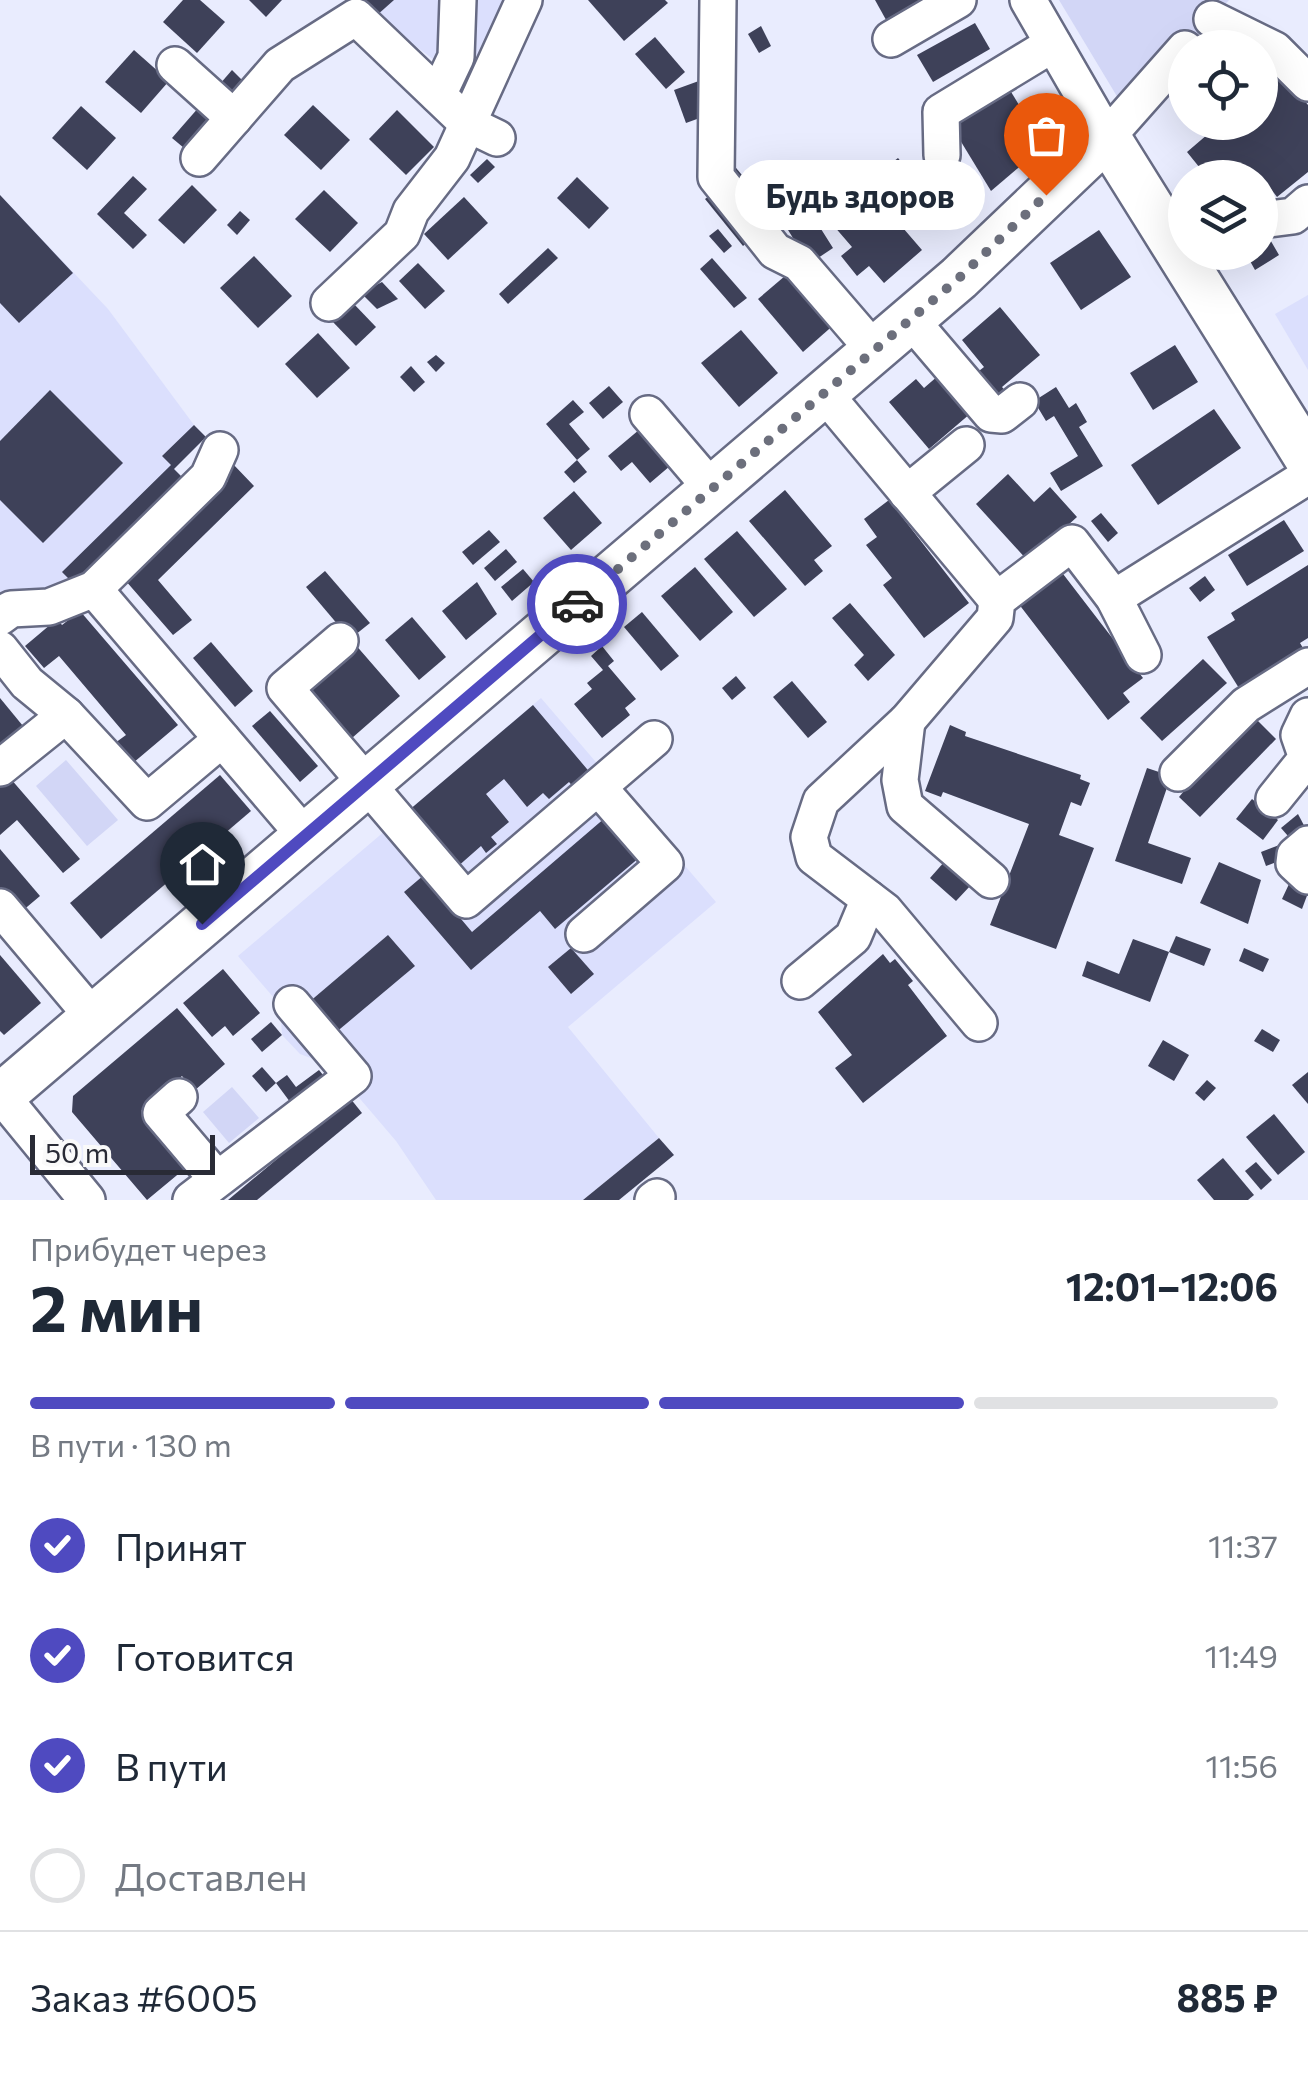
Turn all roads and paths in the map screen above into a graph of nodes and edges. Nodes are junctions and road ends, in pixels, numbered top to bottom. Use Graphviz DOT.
graph roads {
  1 [pos="458,0"];
  2 [pos="524,0"];
  3 [pos="718,0"];
  4 [pos="958,0"];
  5 [pos="1028,0"];
  6 [pos="347,8"];
  7 [pos="1220,10"];
  8 [pos="1202,30"];
  9 [pos="890,38"];
  10 [pos="1053,44"];
  11 [pos="175,66"];
  12 [pos="1168,68"];
  13 [pos="1308,83"];
  14 [pos="438,95"];
  15 [pos="234,118"];
  16 [pos="482,131"];
  17 [pos="1107,137"];
  18 [pos="942,154"];
  19 [pos="199,158"];
  20 [pos="1308,204"];
  21 [pos="1278,218"];
  22 [pos="1168,219"];
  23 [pos="1204,270"];
  24 [pos="329,303"];
  25 [pos="910,320"];
  26 [pos="874,350"];
  27 [pos="824,394"];
  28 [pos="1020,401"];
  29 [pos="648,414"];
  30 [pos="966,444"];
  31 [pos="220,450"];
  32 [pos="1308,459"];
  33 [pos="1308,476"];
  34 [pos="712,489"];
  35 [pos="907,493"];
  36 [pos="94,589"];
  37 [pos="1114,598"];
  38 [pos="996,600"];
  39 [pos="0,617"];
  40 [pos="340,641"];
  41 [pos="0,649"];
  42 [pos="1142,655"];
  43 [pos="1308,666"];
  44 [pos="66,715"];
  45 [pos="1308,716"];
  46 [pos="907,720"];
  47 [pos="654,739"];
  48 [pos="222,740"];
  49 [pos="0,768"];
  50 [pos="1178,773"];
  51 [pos="367,784"];
  52 [pos="598,787"];
  53 [pos="1274,800"];
  54 [pos="305,836"];
  55 [pos="1308,844"];
  56 [pos="1308,876"];
  57 [pos="990,880"];
  58 [pos="869,899"];
  59 [pos="0,907"];
  60 [pos="584,934"];
  61 [pos="800,981"];
  62 [pos="292,1004"];
  63 [pos="93,1018"];
  64 [pos="979,1024"];
  65 [pos="0,1096"];
  66 [pos="180,1097"];
  67 [pos="204,1189"];
  68 [pos="86,1200"];
  1 -- 14 [label="street"];
  2 -- 16 [label="street"];
  3 -- 26 [label="street"];
  4 -- 9 [label="street"];
  5 -- 10 [label="street"];
  6 -- 14 [label="street"];
  6 -- 15 [label="street"];
  7 -- 8 [label="street"];
  7 -- 13 [label="street"];
  10 -- 17 [label="street"];
  10 -- 18 [label="street"];
  11 -- 15 [label="street"];
  12 -- 17 [label="street"];
  14 -- 16 [label="street"];
  15 -- 19 [label="street"];
  16 -- 24 [label="street"];
  17 -- 22 [label="main road"];
  17 -- 25 [label="main road"];
  20 -- 21 [label="street"];
  23 -- 32 [label="main road"];
  25 -- 26 [label="main road"];
  25 -- 28 [label="street"];
  26 -- 27 [label="main road"];
  27 -- 34 [label="main road"];
  27 -- 35 [label="street"];
  29 -- 34 [label="street"];
  30 -- 35 [label="street"];
  31 -- 36 [label="street"];
  33 -- 37 [label="street"];
  34 -- 51 [label="main road"];
  35 -- 38 [label="street"];
  36 -- 39 [label="street"];
  36 -- 48 [label="street"];
  37 -- 38 [label="street"];
  37 -- 42 [label="street"];
  38 -- 46 [label="street"];
  40 -- 51 [label="street"];
  41 -- 44 [label="street"];
  43 -- 50 [label="street"];
  44 -- 48 [label="street"];
  44 -- 49 [label="street"];
  45 -- 53 [label="street"];
  46 -- 57 [label="street"];
  46 -- 58 [label="street"];
  47 -- 52 [label="street"];
  48 -- 54 [label="street"];
  51 -- 52 [label="street"];
  51 -- 54 [label="main road"];
  52 -- 60 [label="street"];
  54 -- 63 [label="main road"];
  55 -- 56 [label="street"];
  58 -- 61 [label="street"];
  58 -- 64 [label="street"];
  59 -- 63 [label="street"];
  62 -- 67 [label="street"];
  63 -- 65 [label="main road"];
  65 -- 68 [label="street"];
  66 -- 67 [label="street"];
}
